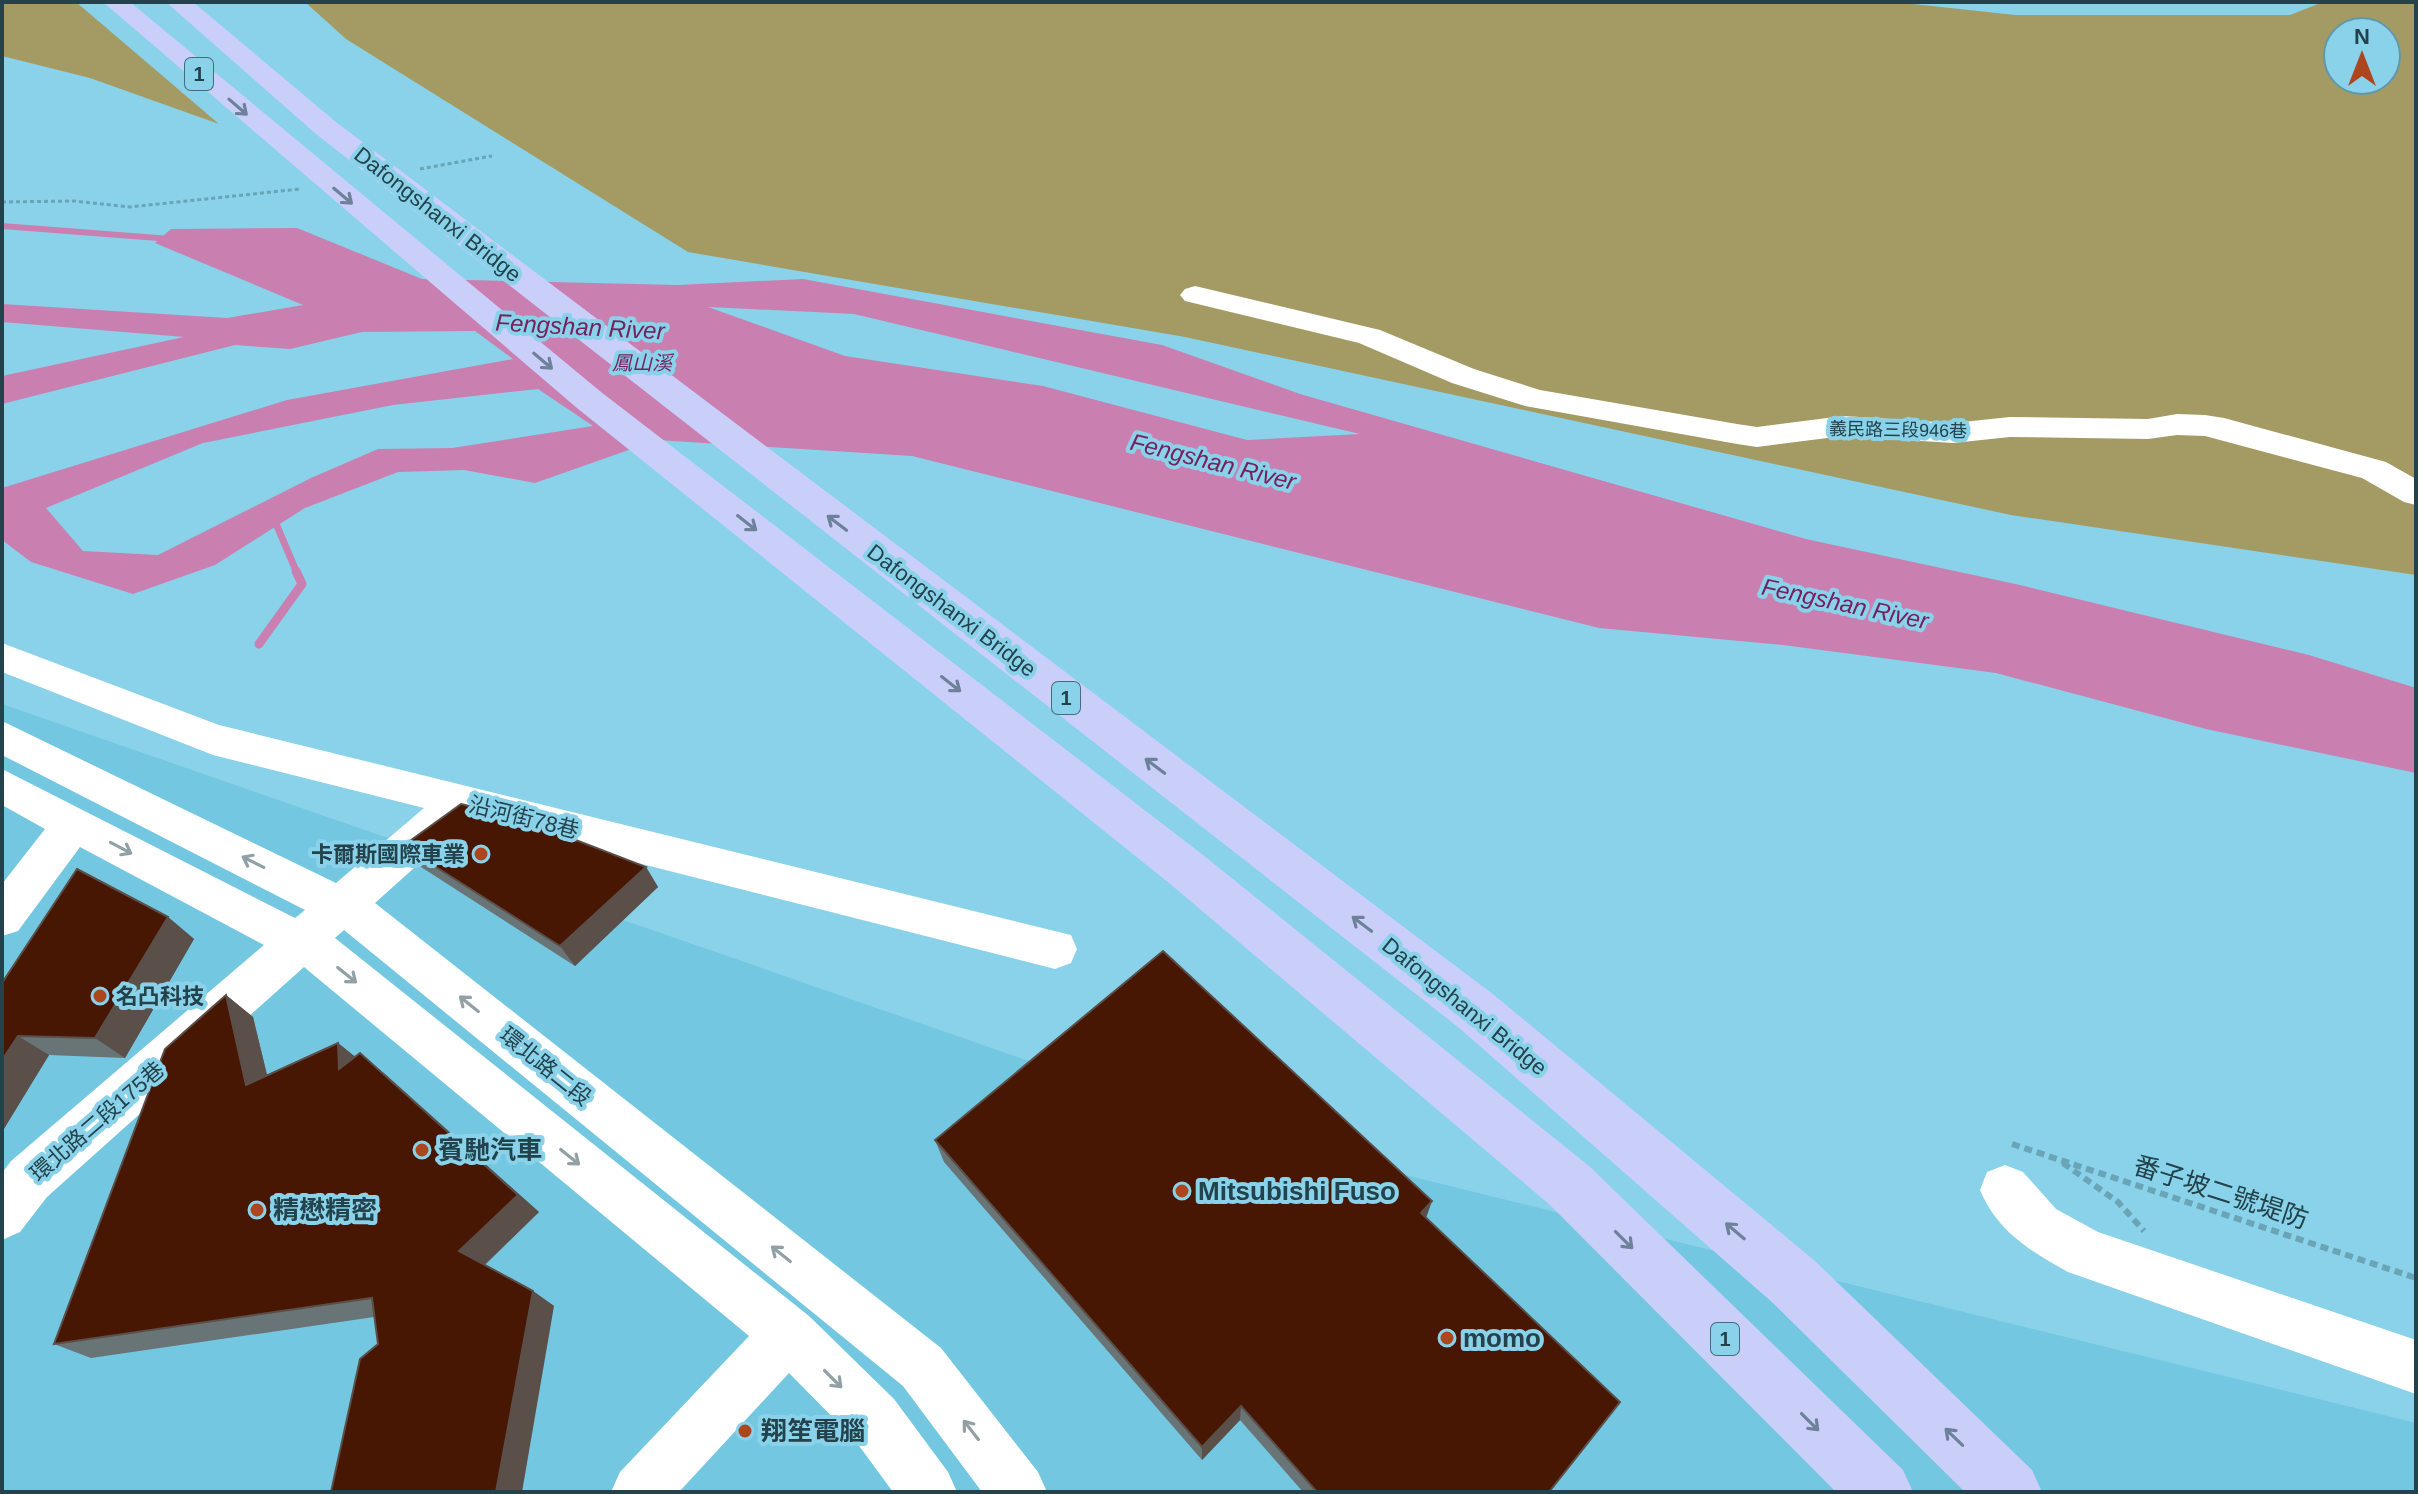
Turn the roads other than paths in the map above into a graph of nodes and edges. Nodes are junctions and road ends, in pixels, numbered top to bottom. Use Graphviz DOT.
graph roads {
  1 [pos="115,2"];
  2 [pos="178,2"];
  3 [pos="1195,295"];
  4 [pos="2416,494"];
  5 [pos="2,657"];
  6 [pos="2,737"];
  7 [pos="2,786"];
  8 [pos="460,802"];
  9 [pos="74,823"];
  10 [pos="340,906"];
  11 [pos="2,917"];
  12 [pos="300,943"];
  13 [pos="1055,949"];
  14 [pos="2009,1167"];
  15 [pos="2,1214"];
  16 [pos="790,1335"];
  17 [pos="2416,1367"];
  18 [pos="640,1492"];
  19 [pos="928,1492"];
  20 [pos="1018,1492"];
  21 [pos="1881,1492"];
  22 [pos="2010,1492"];
  1 -- 21 [label="highway, Dafongshanxi Bridge / 1, one-way"];
  22 -- 2 [label="highway, Dafongshanxi Bridge / 1, one-way"];
  3 -- 4 [label="street, 義民路三段946巷"];
  5 -- 8 [label="street, 沿河街78巷"];
  10 -- 6 [label="street, 環北路二段, one-way"];
  7 -- 9 [label="street"];
  8 -- 10 [label="street, 環北路二段175巷"];
  8 -- 13 [label="street, 沿河街78巷"];
  9 -- 11 [label="street"];
  9 -- 12 [label="street, one-way"];
  10 -- 12 [label="street, 環北路二段175巷"];
  20 -- 10 [label="street, 環北路二段, one-way"];
  12 -- 15 [label="street, 環北路二段175巷"];
  12 -- 16 [label="street, one-way"];
  14 -- 17 [label="street"];
  16 -- 18 [label="street"];
  16 -- 19 [label="street, one-way"];
}
